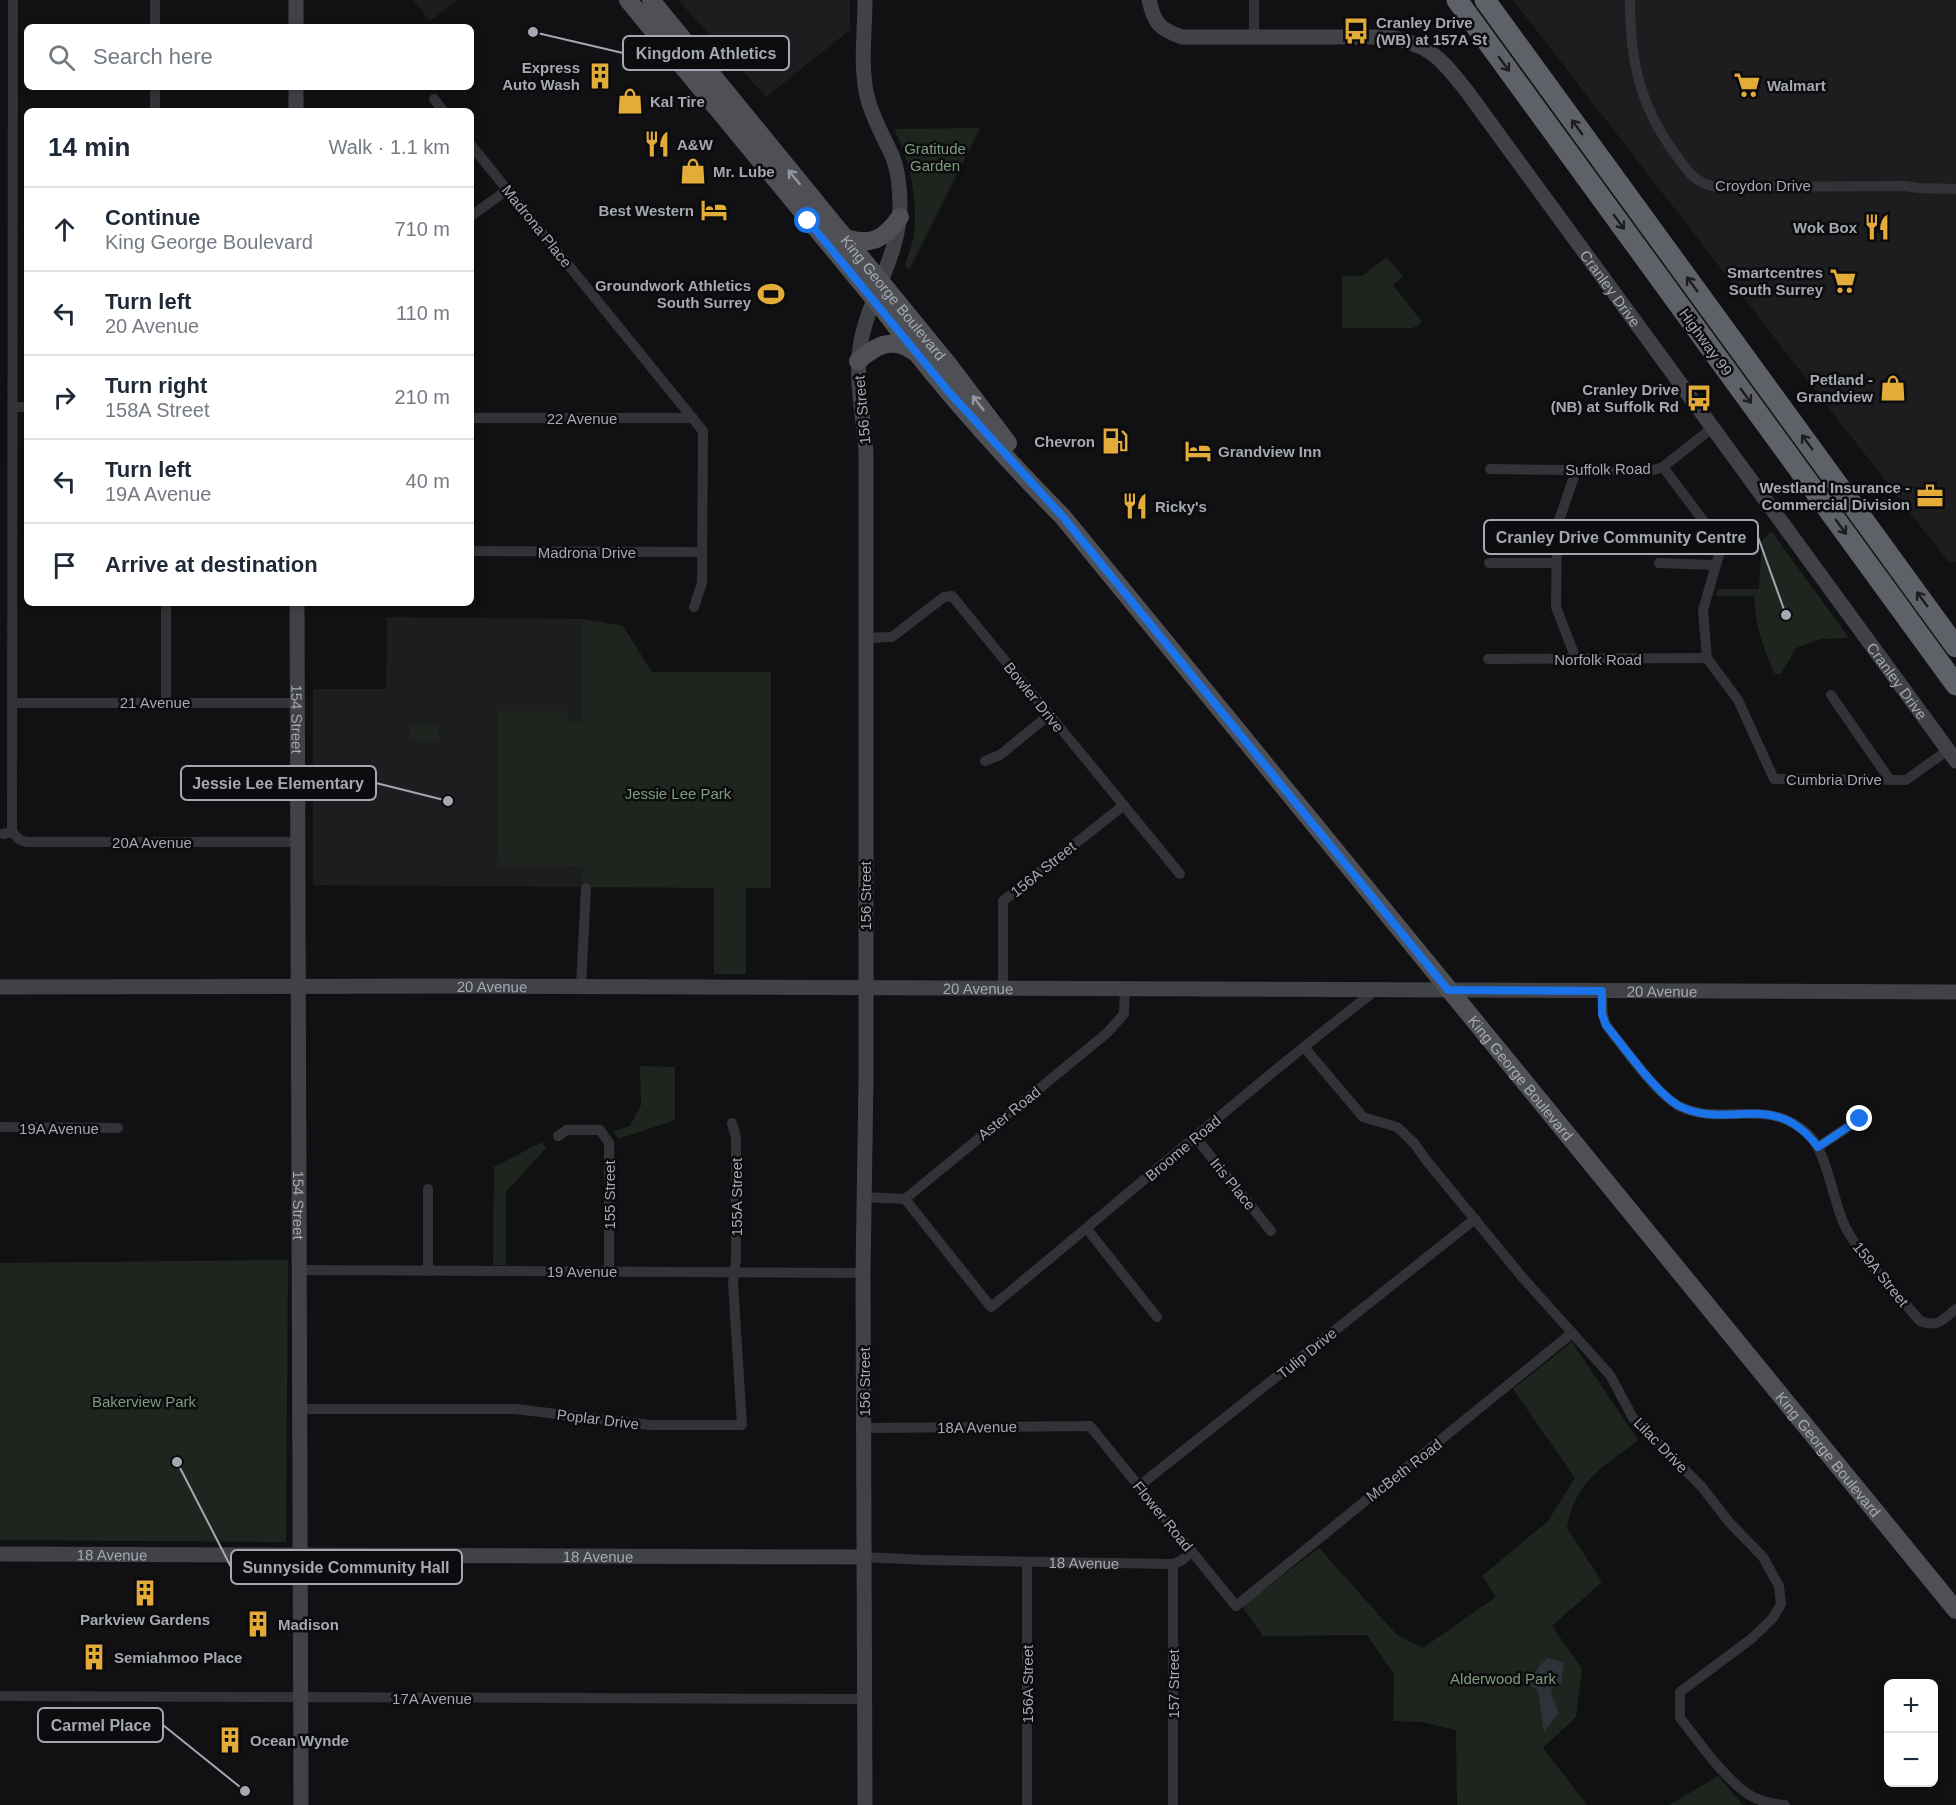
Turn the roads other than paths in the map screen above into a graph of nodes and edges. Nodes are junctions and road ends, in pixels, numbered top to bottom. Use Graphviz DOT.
graph roads {
  1 [pos="13,0"];
  2 [pos="155,0"];
  3 [pos="296,0"];
  4 [pos="865,0"];
  5 [pos="1149,0"];
  6 [pos="1254,0"];
  7 [pos="1457,0"];
  8 [pos="1485,0"];
  9 [pos="1630,0"];
  10 [pos="638,3"];
  11 [pos="155,24"];
  12 [pos="296,24"];
  13 [pos="1254,37"];
  14 [pos="155,90"];
  15 [pos="296,90"];
  16 [pos="434,99"];
  17 [pos="155,108"];
  18 [pos="296,108"];
  19 [pos="441,108"];
  20 [pos="717,109"];
  21 [pos="769,146"];
  22 [pos="474,149"];
  23 [pos="1956,189"];
  24 [pos="507,190"];
  25 [pos="474,214"];
  26 [pos="900,218"];
  27 [pos="845,238"];
  28 [pos="878,292"];
  29 [pos="914,351"];
  30 [pos="858,361"];
  31 [pos="13,407"];
  32 [pos="24,407"];
  33 [pos="474,418"];
  34 [pos="693,418"];
  35 [pos="1712,428"];
  36 [pos="1663,467"];
  37 [pos="1490,469"];
  38 [pos="1576,471"];
  39 [pos="1063,517"];
  40 [pos="0,523"];
  41 [pos="12,523"];
  42 [pos="474,551"];
  43 [pos="702,552"];
  44 [pos="1489,563"];
  45 [pos="1556,563"];
  46 [pos="1659,563"];
  47 [pos="1715,565"];
  48 [pos="166,606"];
  49 [pos="297,606"];
  50 [pos="694,607"];
  51 [pos="865,638"];
  52 [pos="6,644"];
  53 [pos="1956,646"];
  54 [pos="1707,658"];
  55 [pos="1488,659"];
  56 [pos="1576,659"];
  57 [pos="1956,685"];
  58 [pos="1831,695"];
  59 [pos="166,702"];
  60 [pos="12,703"];
  61 [pos="297,703"];
  62 [pos="1049,715"];
  63 [pos="1952,756"];
  64 [pos="985,761"];
  65 [pos="1890,780"];
  66 [pos="1124,805"];
  67 [pos="297,842"];
  68 [pos="1180,874"];
  69 [pos="586,888"];
  70 [pos="581,986"];
  71 [pos="0,987"];
  72 [pos="299,987"];
  73 [pos="865,988"];
  74 [pos="1003,989"];
  75 [pos="1125,990"];
  76 [pos="1376,990"];
  77 [pos="1448,990"];
  78 [pos="1602,991"];
  79 [pos="1956,992"];
  80 [pos="1304,1047"];
  81 [pos="1860,1119"];
  82 [pos="732,1123"];
  83 [pos="0,1127"];
  84 [pos="118,1128"];
  85 [pos="558,1136"];
  86 [pos="1196,1138"];
  87 [pos="1818,1147"];
  88 [pos="428,1189"];
  89 [pos="864,1197"];
  90 [pos="905,1199"];
  91 [pos="1475,1219"];
  92 [pos="1087,1229"];
  93 [pos="1271,1231"];
  94 [pos="300,1270"];
  95 [pos="428,1271"];
  96 [pos="609,1271"];
  97 [pos="735,1272"];
  98 [pos="863,1273"];
  99 [pos="1956,1309"];
  100 [pos="1157,1317"];
  101 [pos="1572,1334"];
  102 [pos="301,1409"];
  103 [pos="1090,1426"];
  104 [pos="864,1428"];
  105 [pos="1140,1486"];
  106 [pos="1192,1551"];
  107 [pos="0,1554"];
  108 [pos="301,1555"];
  109 [pos="864,1557"];
  110 [pos="1027,1562"];
  111 [pos="1173,1564"];
  112 [pos="1236,1606"];
  113 [pos="1956,1610"];
  114 [pos="0,1696"];
  115 [pos="301,1698"];
  116 [pos="864,1699"];
  117 [pos="301,1805"];
  118 [pos="865,1805"];
  119 [pos="1027,1805"];
  120 [pos="1173,1805"];
  121 [pos="1785,1805"];
  1 -- 31 [label="street"];
  2 -- 11 [label="street"];
  3 -- 12 [label="street"];
  4 -- 26 [label="street, 156 Street"];
  5 -- 13 [label="street, Cranley Drive"];
  6 -- 13 [label="street"];
  7 -- 57 [label="highway, Highway 99, one-way"];
  53 -- 8 [label="highway, Highway 99, one-way"];
  9 -- 23 [label="street, Croydon Drive"];
  10 -- 20 [label="main road, King George Boulevard"];
  10 -- 21 [label="main road, King George Boulevard"];
  13 -- 35 [label="street, Cranley Drive"];
  14 -- 17 [label="street"];
  15 -- 18 [label="street"];
  16 -- 19 [label="street"];
  20 -- 21 [label="main road"];
  20 -- 28 [label="main road, King George Boulevard"];
  27 -- 21 [label="main road, King George Boulevard, one-way"];
  22 -- 24 [label="street, Madrona Place"];
  24 -- 25 [label="street"];
  24 -- 34 [label="street, Madrona Place"];
  26 -- 27 [label="main road"];
  26 -- 28 [label="street, 156 Street"];
  27 -- 28 [label="main road, King George Boulevard"];
  28 -- 29 [label="main road, King George Boulevard"];
  28 -- 30 [label="street, 156 Street"];
  39 -- 28 [label="main road, King George Boulevard, one-way"];
  29 -- 30 [label="main road"];
  29 -- 39 [label="main road, King George Boulevard"];
  30 -- 51 [label="street, 156 Street"];
  31 -- 32 [label="street"];
  31 -- 41 [label="street"];
  33 -- 34 [label="street, 22 Avenue"];
  34 -- 43 [label="street"];
  35 -- 36 [label="street, Suffolk Road"];
  35 -- 63 [label="street, Cranley Drive"];
  36 -- 38 [label="street, Suffolk Road"];
  36 -- 47 [label="street"];
  37 -- 38 [label="street, Suffolk Road"];
  38 -- 45 [label="street"];
  39 -- 77 [label="main road, King George Boulevard"];
  40 -- 41 [label="street"];
  41 -- 52 [label="street"];
  42 -- 43 [label="street, Madrona Drive"];
  43 -- 50 [label="street"];
  44 -- 45 [label="street"];
  45 -- 56 [label="street"];
  46 -- 47 [label="street"];
  47 -- 54 [label="street"];
  48 -- 59 [label="street"];
  49 -- 61 [label="street, 154 Street"];
  51 -- 62 [label="street, Bowler Drive"];
  51 -- 73 [label="street, 156 Street"];
  52 -- 60 [label="street"];
  54 -- 56 [label="street, Norfolk Road"];
  54 -- 65 [label="street, Cumbria Drive"];
  55 -- 56 [label="street, Norfolk Road"];
  58 -- 65 [label="street"];
  59 -- 60 [label="street, 21 Avenue"];
  59 -- 61 [label="street, 21 Avenue"];
  60 -- 67 [label="street, 20A Avenue"];
  61 -- 67 [label="street, 154 Street"];
  62 -- 64 [label="street"];
  62 -- 66 [label="street, Bowler Drive"];
  63 -- 65 [label="street, Cumbria Drive"];
  66 -- 68 [label="street, Bowler Drive"];
  66 -- 74 [label="street, 156A Street"];
  67 -- 72 [label="street, 154 Street"];
  69 -- 70 [label="street"];
  70 -- 72 [label="street, 20 Avenue"];
  70 -- 73 [label="street, 20 Avenue"];
  71 -- 72 [label="street, 20 Avenue"];
  72 -- 94 [label="street, 154 Street"];
  73 -- 74 [label="street, 20 Avenue"];
  73 -- 89 [label="street, 156 Street"];
  74 -- 75 [label="street, 20 Avenue"];
  75 -- 76 [label="street, 20 Avenue"];
  75 -- 90 [label="street, Aster Road"];
  76 -- 77 [label="street, 20 Avenue"];
  76 -- 80 [label="street, Broome Road"];
  77 -- 78 [label="street, 20 Avenue"];
  77 -- 113 [label="main road, King George Boulevard"];
  78 -- 79 [label="street, 20 Avenue"];
  78 -- 87 [label="street"];
  80 -- 86 [label="street, Broome Road"];
  80 -- 91 [label="street, Lilac Drive"];
  81 -- 87 [label="street"];
  82 -- 97 [label="street, 155A Street"];
  83 -- 84 [label="street, 19A Avenue"];
  85 -- 96 [label="street, 155 Street"];
  86 -- 92 [label="street, Broome Road"];
  86 -- 93 [label="street, Iris Place"];
  87 -- 99 [label="street, 159A Street"];
  88 -- 95 [label="street"];
  89 -- 90 [label="street"];
  89 -- 98 [label="street, 156 Street"];
  90 -- 92 [label="street, Broome Road"];
  91 -- 101 [label="street, Lilac Drive"];
  91 -- 105 [label="street, Tulip Drive"];
  92 -- 100 [label="street"];
  94 -- 95 [label="street, 19 Avenue"];
  94 -- 102 [label="street, 154 Street"];
  95 -- 96 [label="street, 19 Avenue"];
  96 -- 97 [label="street, 19 Avenue"];
  97 -- 98 [label="street, 19 Avenue"];
  97 -- 102 [label="street, Poplar Drive"];
  98 -- 104 [label="street, 156 Street"];
  101 -- 112 [label="street, McBeth Road"];
  101 -- 121 [label="street, Lilac Drive"];
  102 -- 108 [label="street, 154 Street"];
  103 -- 104 [label="street, 18A Avenue"];
  103 -- 105 [label="street, Flower Road"];
  104 -- 109 [label="street, 156 Street"];
  105 -- 106 [label="street, Flower Road"];
  106 -- 111 [label="street"];
  106 -- 112 [label="street, Flower Road"];
  107 -- 108 [label="street, 18 Avenue"];
  108 -- 109 [label="street, 18 Avenue"];
  108 -- 115 [label="street, 154 Street"];
  109 -- 110 [label="street, 18 Avenue"];
  109 -- 116 [label="street, 156 Street"];
  110 -- 111 [label="street, 18 Avenue"];
  110 -- 119 [label="street, 156A Street"];
  111 -- 120 [label="street, 157 Street"];
  114 -- 115 [label="street, 17A Avenue"];
  115 -- 116 [label="street, 17A Avenue"];
  115 -- 117 [label="street, 154 Street"];
  116 -- 118 [label="street, 156 Street"];
}
